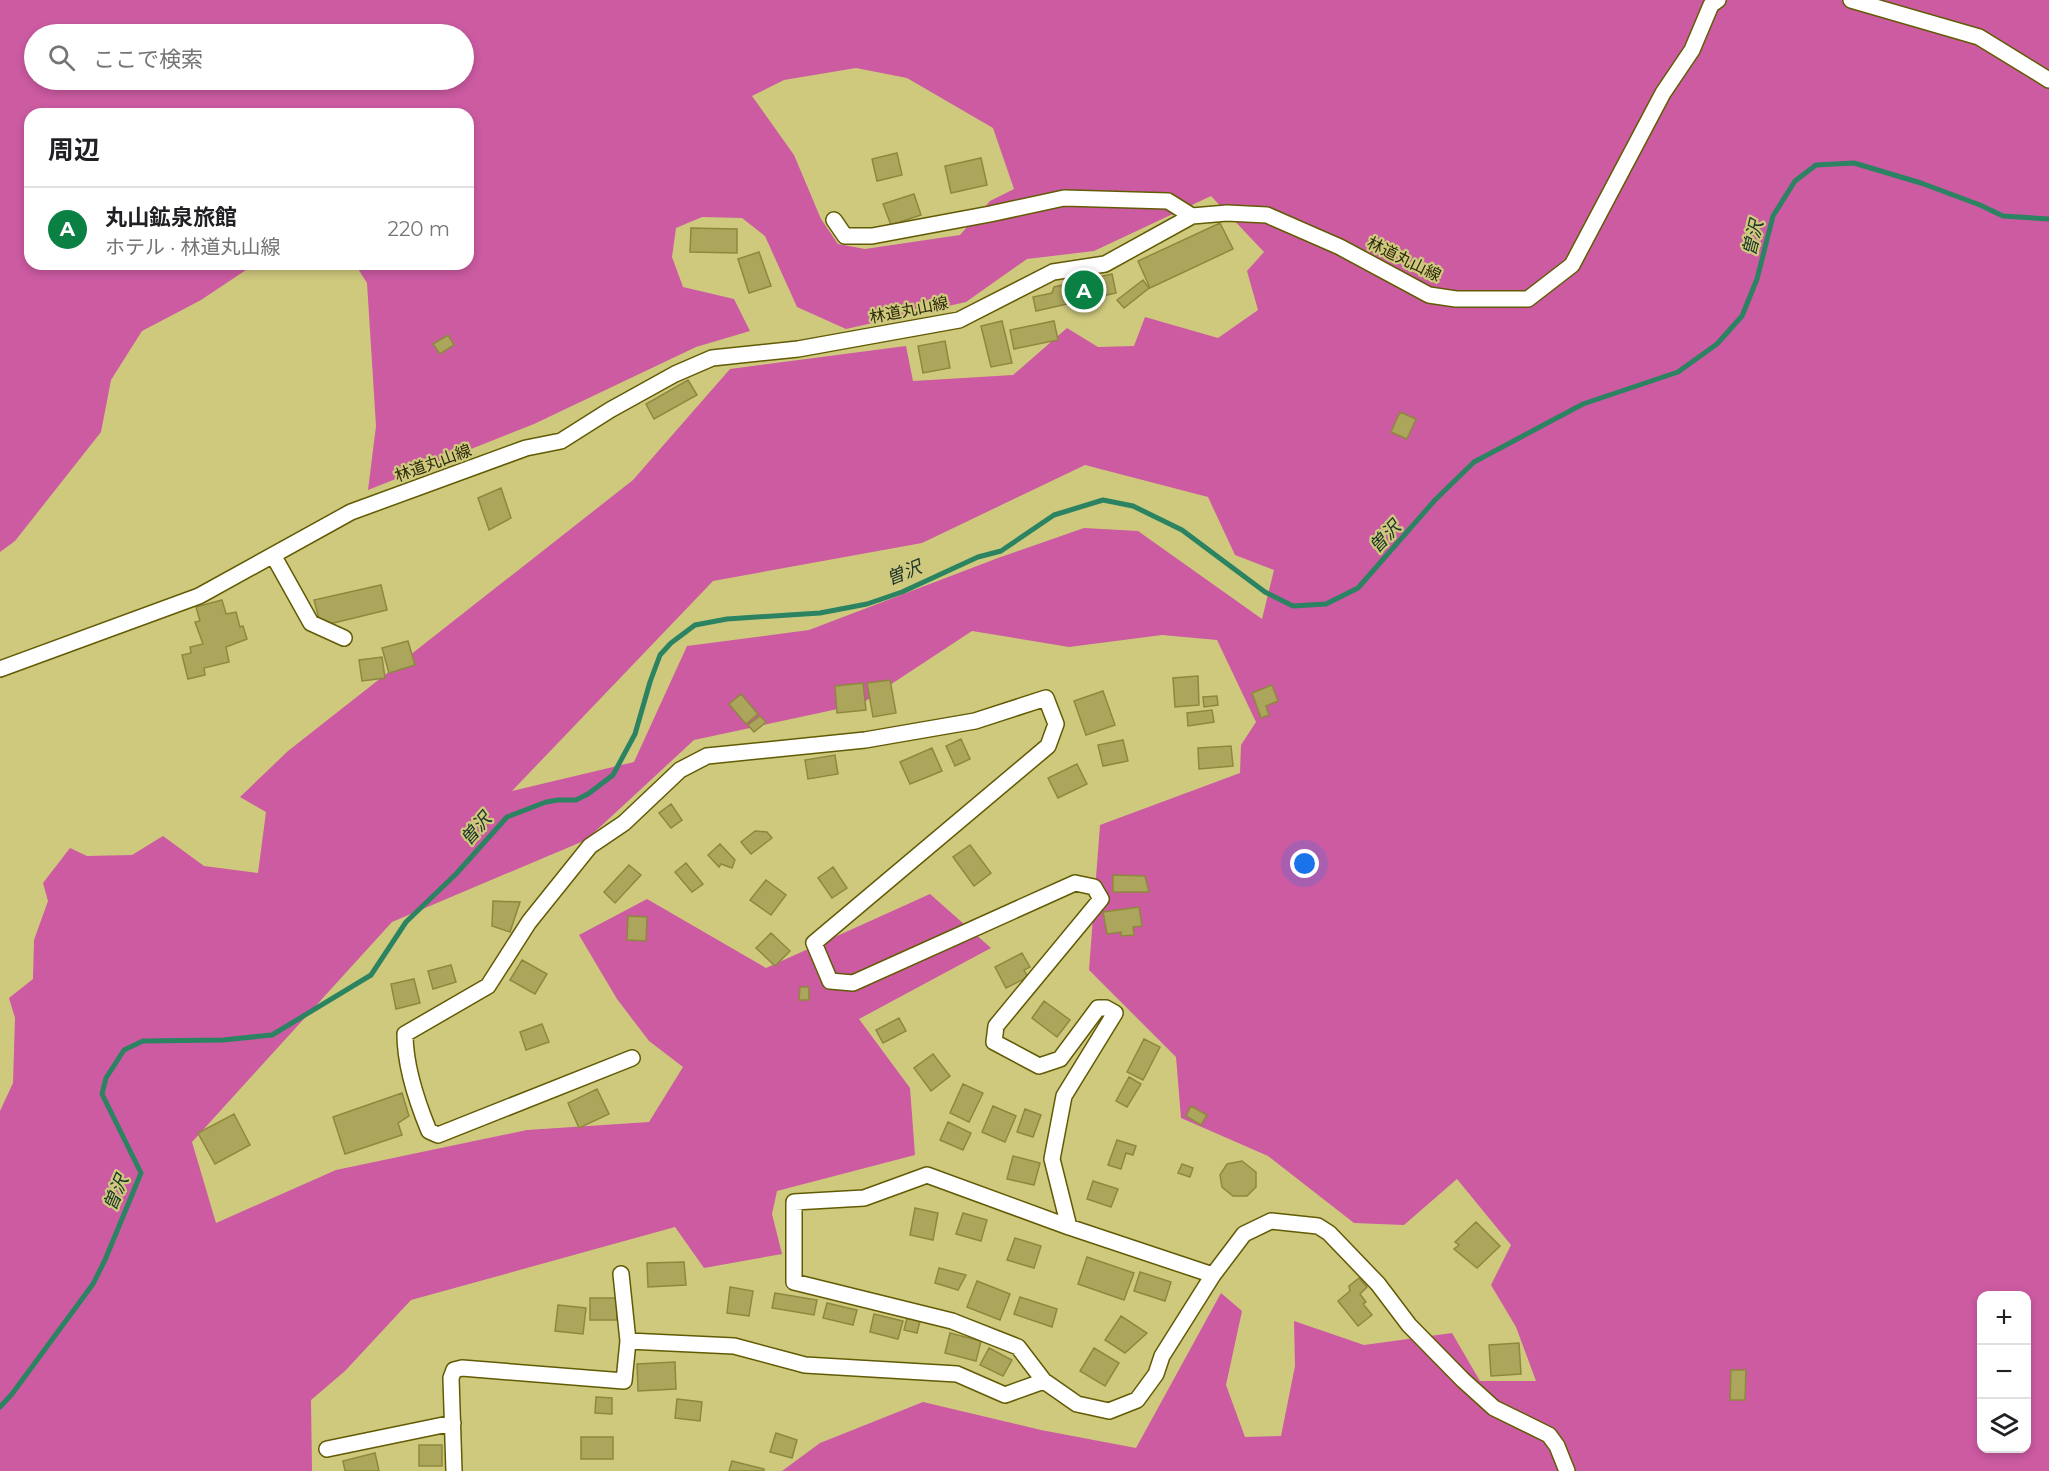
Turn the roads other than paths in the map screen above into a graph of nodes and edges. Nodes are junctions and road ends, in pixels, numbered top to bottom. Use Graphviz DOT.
graph roads {
  1 [pos="1718,0"];
  2 [pos="1851,0"];
  3 [pos="2049,80"];
  4 [pos="1192,216"];
  5 [pos="834,220"];
  6 [pos="273,555"];
  7 [pos="344,638"];
  8 [pos="0,669"];
  9 [pos="632,1058"];
  10 [pos="1069,1227"];
  11 [pos="621,1274"];
  12 [pos="1213,1275"];
  13 [pos="628,1341"];
  14 [pos="1044,1381"];
  15 [pos="453,1423"];
  16 [pos="327,1449"];
  17 [pos="454,1471"];
  18 [pos="1567,1471"];
  1 -- 4 [label="street, 林道丸山線"];
  2 -- 3 [label="street"];
  4 -- 5 [label="street"];
  4 -- 6 [label="street, 林道丸山線"];
  6 -- 7 [label="street"];
  6 -- 8 [label="street, 林道丸山線"];
  9 -- 10 [label="street"];
  10 -- 12 [label="street"];
  10 -- 14 [label="street"];
  11 -- 13 [label="street"];
  12 -- 14 [label="street"];
  12 -- 18 [label="street"];
  13 -- 14 [label="street"];
  13 -- 15 [label="street"];
  15 -- 16 [label="street"];
  15 -- 17 [label="street"];
}
